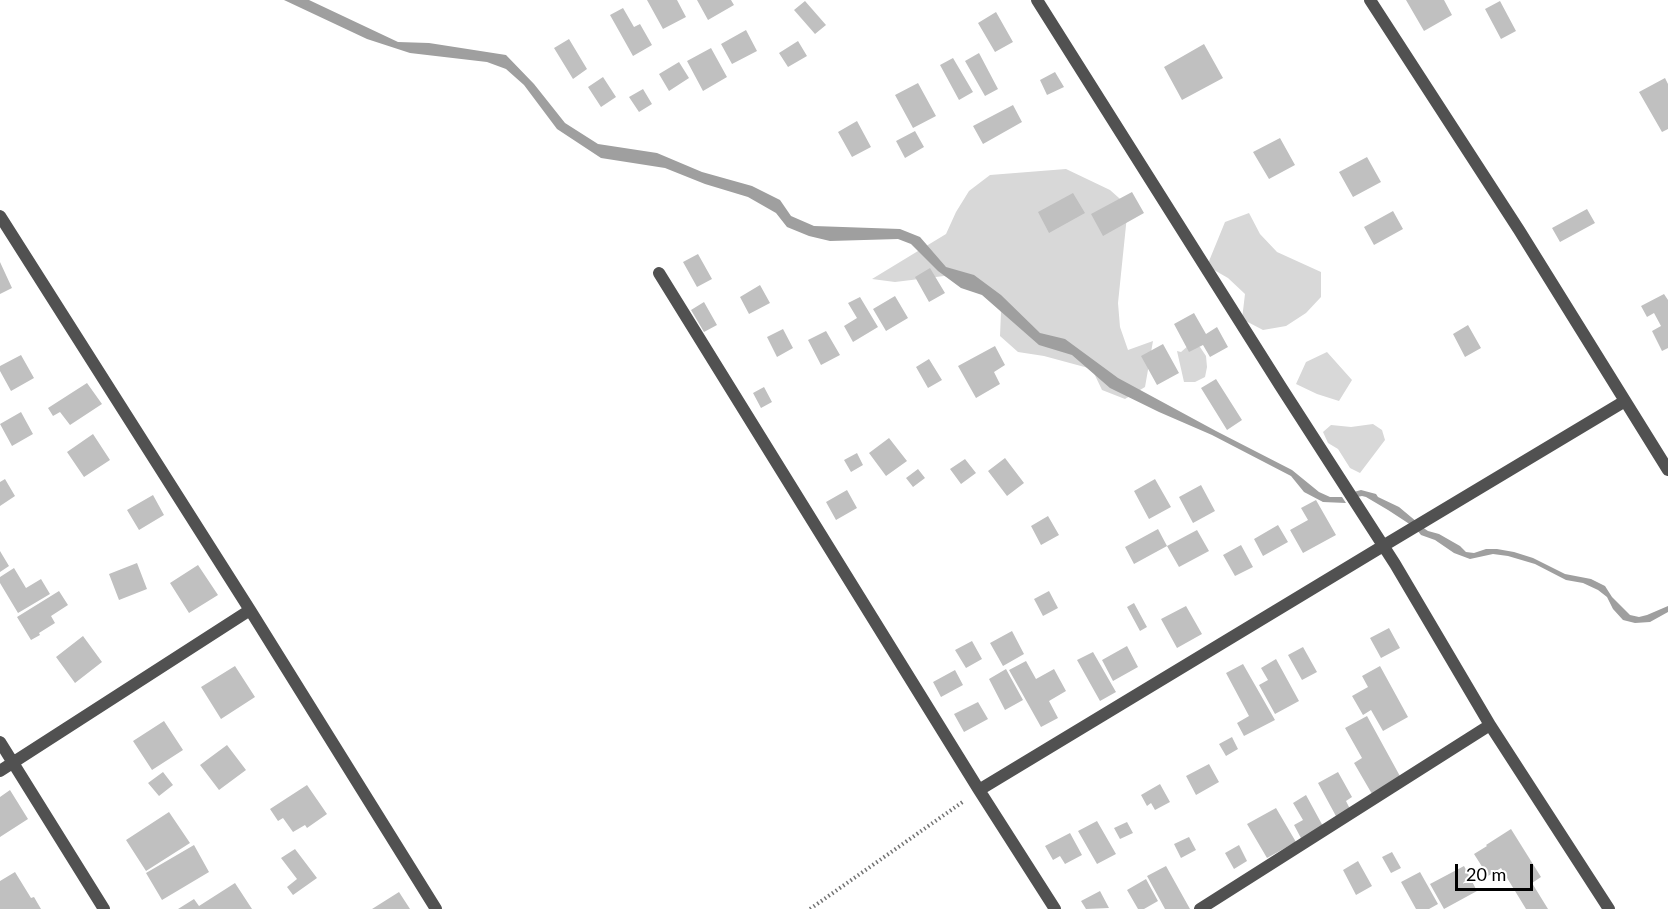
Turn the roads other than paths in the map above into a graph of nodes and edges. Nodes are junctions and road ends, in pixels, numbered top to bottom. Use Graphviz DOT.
graph roads {
  1 [pos="1036,0"];
  2 [pos="1370,0"];
  3 [pos="0,216"];
  4 [pos="659,273"];
  5 [pos="1625,401"];
  6 [pos="1668,470"];
  7 [pos="1383,546"];
  8 [pos="250,610"];
  9 [pos="1490,725"];
  10 [pos="0,742"];
  11 [pos="14,763"];
  12 [pos="0,771"];
  13 [pos="979,790"];
  14 [pos="104,909"];
  15 [pos="436,909"];
  16 [pos="1055,909"];
  17 [pos="1200,909"];
  18 [pos="1609,909"];
  1 -- 7 [label="street"];
  2 -- 5 [label="street"];
  3 -- 8 [label="street"];
  4 -- 13 [label="street"];
  5 -- 6 [label="street"];
  5 -- 7 [label="street"];
  7 -- 9 [label="street"];
  7 -- 13 [label="street"];
  8 -- 11 [label="street"];
  8 -- 15 [label="street"];
  9 -- 17 [label="street"];
  9 -- 18 [label="street"];
  10 -- 11 [label="street"];
  11 -- 12 [label="street"];
  11 -- 14 [label="street"];
  13 -- 16 [label="street"];
}
